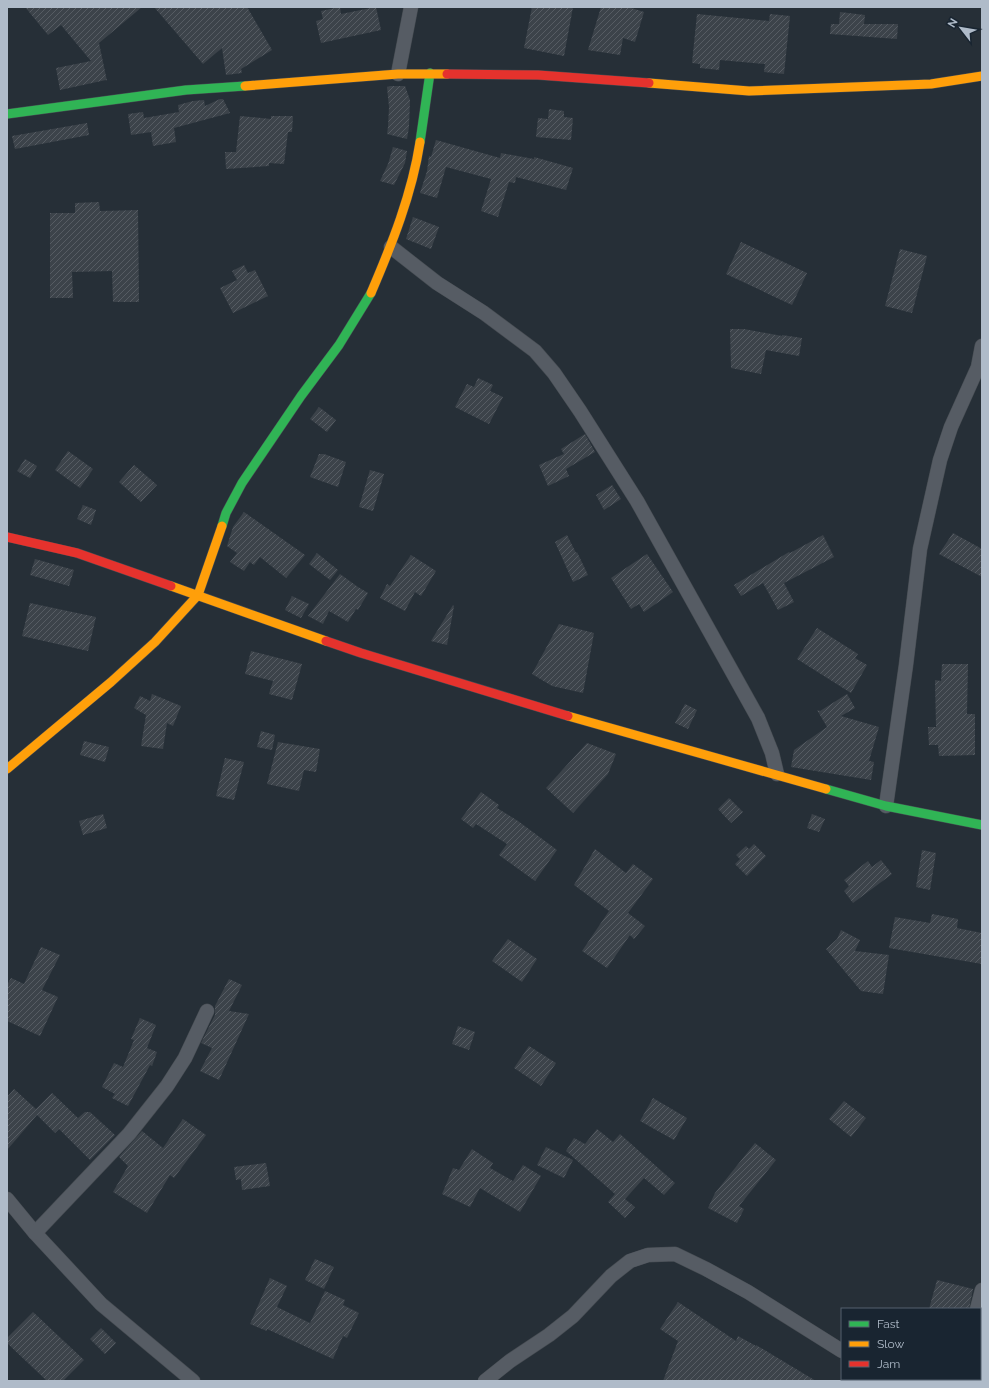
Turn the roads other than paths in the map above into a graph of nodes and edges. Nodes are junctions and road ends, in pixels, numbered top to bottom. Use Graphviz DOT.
graph roads {
  1 [pos="411,7"];
  2 [pos="398,74"];
  3 [pos="430,74"];
  4 [pos="982,76"];
  5 [pos="7,114"];
  6 [pos="391,247"];
  7 [pos="982,346"];
  8 [pos="7,537"];
  9 [pos="198,595"];
  10 [pos="7,769"];
  11 [pos="777,774"];
  12 [pos="886,806"];
  13 [pos="982,825"];
  14 [pos="207,1011"];
  15 [pos="7,1199"];
  16 [pos="35,1233"];
  17 [pos="982,1290"];
  18 [pos="977,1308"];
  19 [pos="841,1350"];
  20 [pos="192,1381"];
  21 [pos="485,1381"];
  1 -- 2 [label="street"];
  2 -- 3 [label="street"];
  2 -- 5 [label="street"];
  3 -- 4 [label="street"];
  3 -- 6 [label="street"];
  6 -- 9 [label="street"];
  6 -- 11 [label="street"];
  7 -- 12 [label="street"];
  8 -- 9 [label="street"];
  9 -- 10 [label="street"];
  9 -- 11 [label="street"];
  11 -- 12 [label="street"];
  12 -- 13 [label="street"];
  14 -- 16 [label="street"];
  15 -- 16 [label="street"];
  16 -- 20 [label="street"];
  17 -- 18 [label="street"];
  19 -- 21 [label="street"];
}
